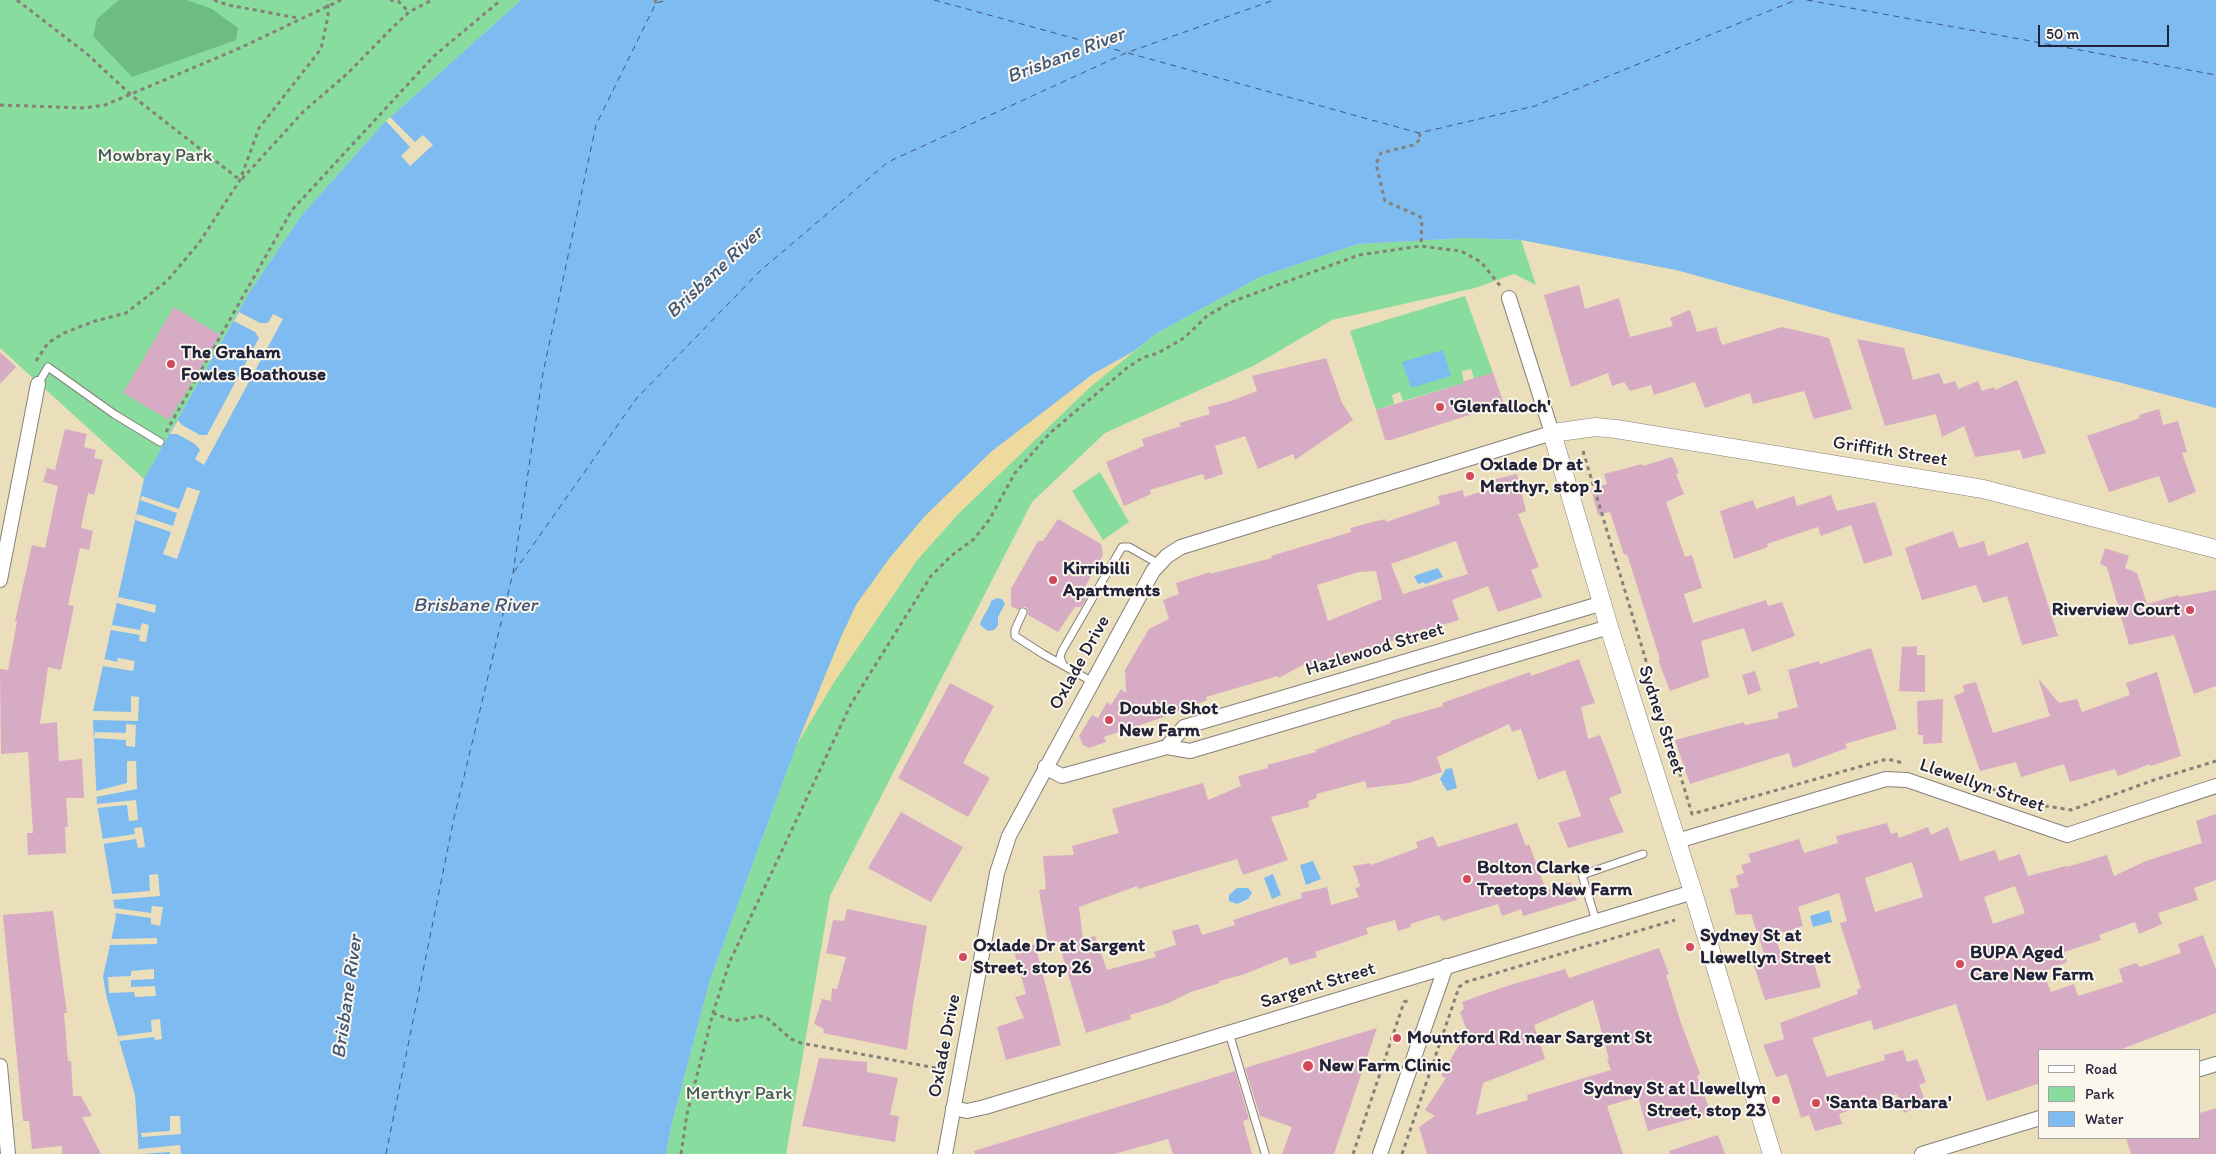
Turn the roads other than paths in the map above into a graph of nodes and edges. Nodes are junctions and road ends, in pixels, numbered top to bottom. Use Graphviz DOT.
graph roads {
  1 [pos="1509,298"];
  2 [pos="38,384"];
  3 [pos="1552,433"];
  4 [pos="160,442"];
  5 [pos="5,524"];
  6 [pos="2216,549"];
  7 [pos="1159,564"];
  8 [pos="0,580"];
  9 [pos="1603,603"];
  10 [pos="1023,612"];
  11 [pos="1609,627"];
  12 [pos="1063,665"];
  13 [pos="1091,681"];
  14 [pos="1167,747"];
  15 [pos="1045,767"];
  16 [pos="2216,786"];
  17 [pos="1677,841"];
  18 [pos="1643,854"];
  19 [pos="1693,892"];
  20 [pos="1596,921"];
  21 [pos="1446,966"];
  22 [pos="1229,1033"];
  23 [pos="2216,1064"];
  24 [pos="0,1066"];
  25 [pos="2201,1069"];
  26 [pos="953,1108"];
  27 [pos="2038,1119"];
  28 [pos="1265,1153"];
  29 [pos="8,1154"];
  30 [pos="945,1154"];
  31 [pos="1380,1154"];
  32 [pos="1772,1154"];
  33 [pos="1922,1154"];
  1 -- 3 [label="street, Sydney Street"];
  2 -- 4 [label="lane"];
  2 -- 5 [label="street"];
  3 -- 6 [label="street, Griffith Street"];
  3 -- 7 [label="street, Oxlade Drive"];
  3 -- 9 [label="street, Sydney Street"];
  5 -- 8 [label="street"];
  7 -- 12 [label="lane"];
  7 -- 13 [label="street, Oxlade Drive"];
  9 -- 11 [label="street, Sydney Street"];
  9 -- 14 [label="street, Hazlewood Street"];
  10 -- 12 [label="lane"];
  11 -- 14 [label="street"];
  11 -- 17 [label="street, Sydney Street"];
  12 -- 13 [label="lane"];
  13 -- 15 [label="street, Oxlade Drive"];
  14 -- 15 [label="street"];
  15 -- 26 [label="street, Oxlade Drive"];
  16 -- 17 [label="street, Llewellyn Street"];
  17 -- 19 [label="street, Sydney Street"];
  18 -- 20 [label="lane"];
  19 -- 20 [label="street, Sargent Street"];
  19 -- 32 [label="street, Sydney Street"];
  20 -- 21 [label="street, Sargent Street"];
  21 -- 22 [label="street, Sargent Street"];
  21 -- 31 [label="street"];
  22 -- 26 [label="street, Sargent Street"];
  22 -- 28 [label="lane"];
  23 -- 25 [label="street"];
  24 -- 29 [label="street"];
  26 -- 30 [label="street, Oxlade Drive"];
  27 -- 33 [label="street"];
}
